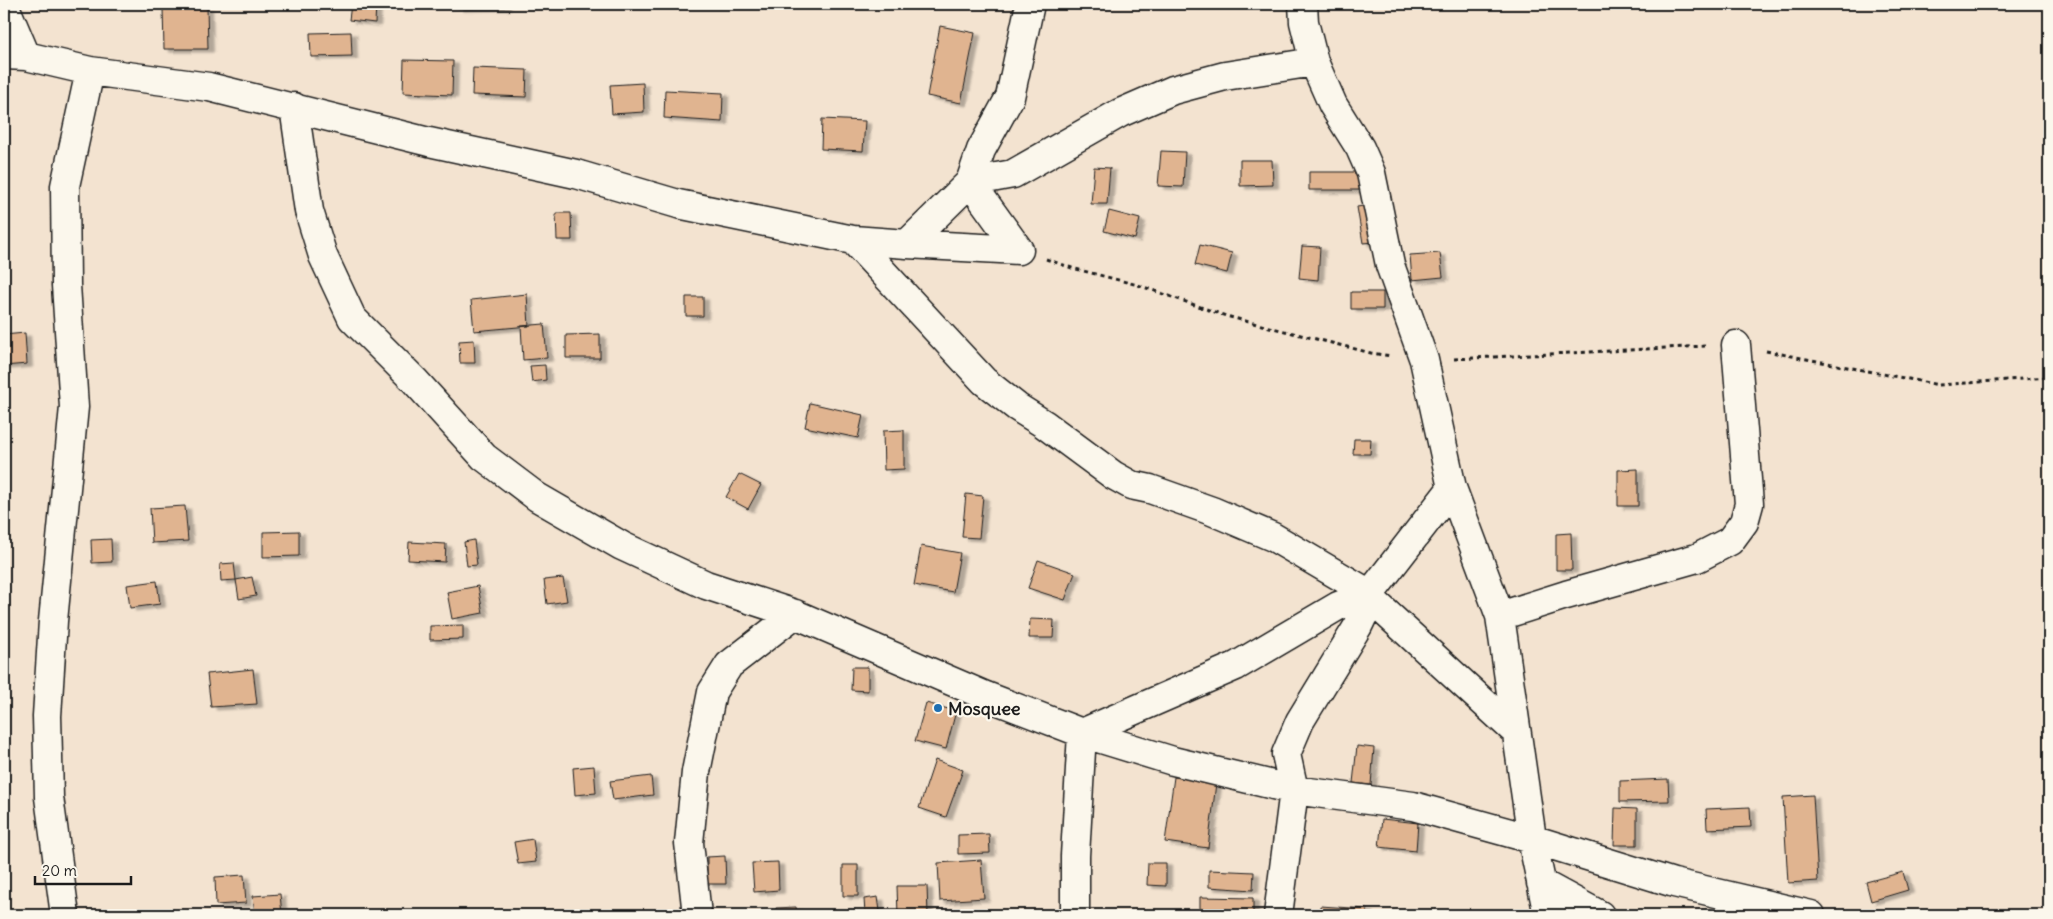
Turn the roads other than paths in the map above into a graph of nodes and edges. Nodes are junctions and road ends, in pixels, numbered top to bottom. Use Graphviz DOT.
graph roads {
  1 [pos="4,4"];
  2 [pos="1030,4"];
  3 [pos="1303,4"];
  4 [pos="15,55"];
  5 [pos="1314,62"];
  6 [pos="90,71"];
  7 [pos="294,108"];
  8 [pos="970,182"];
  9 [pos="853,240"];
  10 [pos="907,244"];
  11 [pos="1736,345"];
  12 [pos="1452,488"];
  13 [pos="1370,597"];
  14 [pos="796,614"];
  15 [pos="1500,616"];
  16 [pos="1516,732"];
  17 [pos="1082,733"];
  18 [pos="1294,790"];
  19 [pos="1532,839"];
  20 [pos="1541,883"];
  21 [pos="65,915"];
  22 [pos="697,915"];
  23 [pos="1075,915"];
  24 [pos="1278,915"];
  25 [pos="1548,915"];
  26 [pos="1600,915"];
  27 [pos="1811,915"];
  1 -- 4 [label="street"];
  2 -- 8 [label="street"];
  3 -- 5 [label="street"];
  4 -- 6 [label="street"];
  5 -- 8 [label="street"];
  5 -- 12 [label="street"];
  6 -- 7 [label="street"];
  6 -- 21 [label="street"];
  7 -- 9 [label="street"];
  7 -- 14 [label="street"];
  8 -- 10 [label="street"];
  8 -- 10 [label="street"];
  9 -- 10 [label="street"];
  9 -- 13 [label="street"];
  11 -- 15 [label="street"];
  12 -- 13 [label="street"];
  12 -- 15 [label="street"];
  13 -- 16 [label="street"];
  13 -- 17 [label="street"];
  13 -- 18 [label="street"];
  14 -- 17 [label="street"];
  14 -- 22 [label="street"];
  15 -- 16 [label="street"];
  16 -- 19 [label="street"];
  17 -- 18 [label="street"];
  17 -- 23 [label="street"];
  18 -- 19 [label="street"];
  18 -- 24 [label="street"];
  19 -- 20 [label="street"];
  19 -- 27 [label="street"];
  20 -- 25 [label="street"];
  20 -- 26 [label="street"];
}
